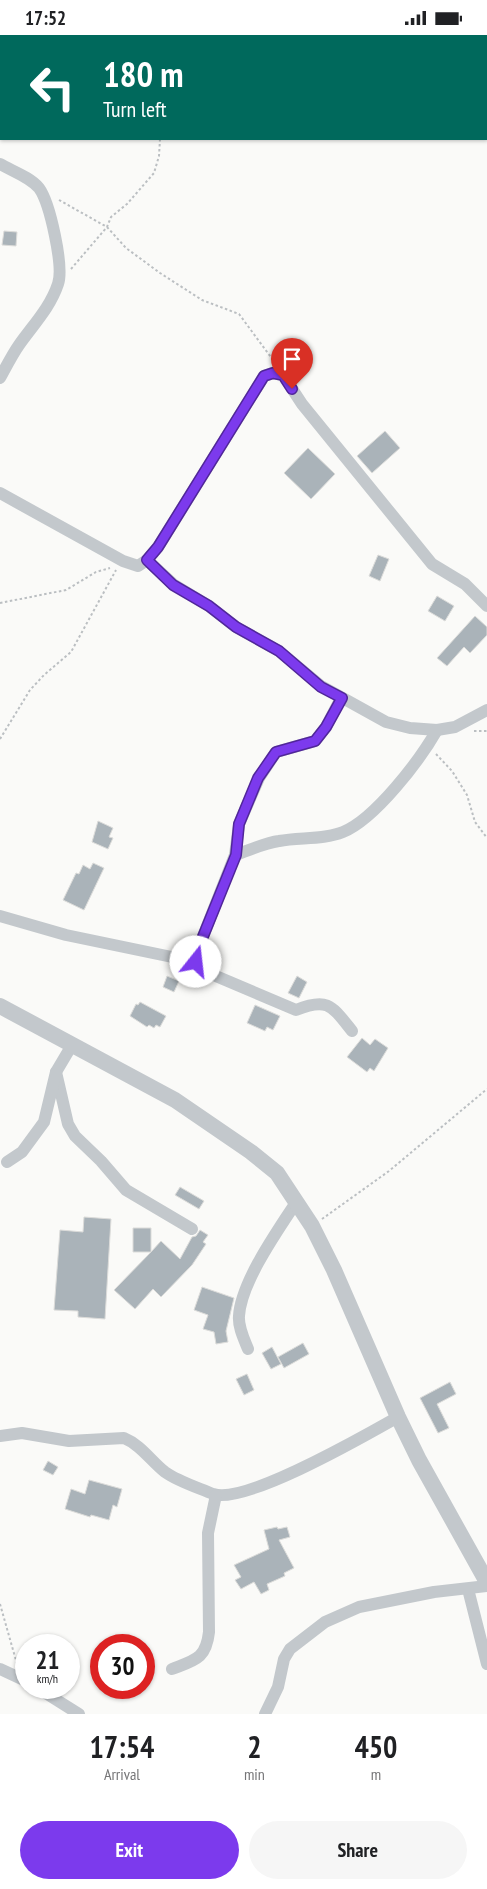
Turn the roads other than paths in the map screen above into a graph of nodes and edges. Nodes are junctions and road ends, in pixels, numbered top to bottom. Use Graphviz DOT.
graph roads {
  1 [pos="0,165"];
  2 [pos="0,378"];
  3 [pos="0,493"];
  4 [pos="147,560"];
  5 [pos="487,606"];
  6 [pos="342,698"];
  7 [pos="487,710"];
  8 [pos="437,730"];
  9 [pos="236,855"];
  10 [pos="0,916"];
  11 [pos="196,962"];
  12 [pos="0,1006"];
  13 [pos="352,1031"];
  14 [pos="72,1045"];
  15 [pos="56,1072"];
  16 [pos="7,1161"];
  17 [pos="297,1201"];
  18 [pos="192,1229"];
  19 [pos="248,1349"];
  20 [pos="398,1417"];
  21 [pos="0,1436"];
  22 [pos="216,1495"];
  23 [pos="487,1582"];
  24 [pos="487,1586"];
  25 [pos="468,1589"];
  26 [pos="487,1664"];
  27 [pos="0,1669"];
  28 [pos="172,1669"];
  29 [pos="15,1676"];
  30 [pos="55,1699"];
  31 [pos="79,1714"];
  32 [pos="265,1714"];
  1 -- 2 [label="street"];
  3 -- 4 [label="street"];
  4 -- 5 [label="street"];
  4 -- 6 [label="street"];
  6 -- 8 [label="street"];
  6 -- 9 [label="street"];
  7 -- 8 [label="street"];
  8 -- 9 [label="street"];
  9 -- 11 [label="street"];
  10 -- 11 [label="street"];
  11 -- 13 [label="street"];
  12 -- 14 [label="street"];
  14 -- 15 [label="street"];
  14 -- 17 [label="street"];
  15 -- 16 [label="street"];
  15 -- 18 [label="street"];
  17 -- 19 [label="street"];
  17 -- 20 [label="street"];
  20 -- 22 [label="street"];
  20 -- 23 [label="street"];
  21 -- 22 [label="street"];
  22 -- 28 [label="street"];
  24 -- 25 [label="street"];
  25 -- 26 [label="street"];
  25 -- 32 [label="street"];
  27 -- 29 [label="street"];
  30 -- 31 [label="street"];
}
